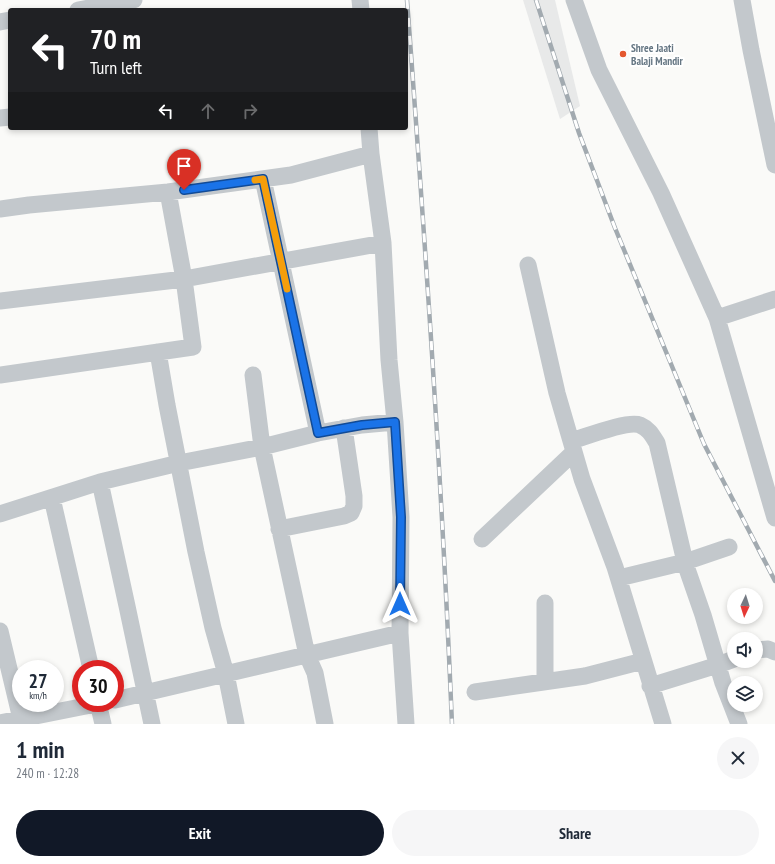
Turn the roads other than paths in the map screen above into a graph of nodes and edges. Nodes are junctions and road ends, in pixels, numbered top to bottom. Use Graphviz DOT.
graph roads {
  1 [pos="134,0"];
  2 [pos="574,0"];
  3 [pos="742,0"];
  4 [pos="105,5"];
  5 [pos="89,8"];
  6 [pos="369,130"];
  7 [pos="371,154"];
  8 [pos="775,165"];
  9 [pos="263,179"];
  10 [pos="168,192"];
  11 [pos="0,209"];
  12 [pos="382,243"];
  13 [pos="281,262"];
  14 [pos="528,266"];
  15 [pos="184,279"];
  16 [pos="775,299"];
  17 [pos="0,301"];
  18 [pos="717,318"];
  19 [pos="158,352"];
  20 [pos="0,375"];
  21 [pos="253,375"];
  22 [pos="395,422"];
  23 [pos="344,428"];
  24 [pos="318,433"];
  25 [pos="573,446"];
  26 [pos="262,447"];
  27 [pos="179,463"];
  28 [pos="100,482"];
  29 [pos="52,498"];
  30 [pos="0,514"];
  31 [pos="775,518"];
  32 [pos="279,529"];
  33 [pos="482,539"];
  34 [pos="729,547"];
  35 [pos="685,562"];
  36 [pos="619,578"];
  37 [pos="545,603"];
  38 [pos="0,631"];
  39 [pos="400,633"];
  40 [pos="763,649"];
  41 [pos="775,652"];
  42 [pos="308,655"];
  43 [pos="89,660"];
  44 [pos="643,661"];
  45 [pos="727,662"];
  46 [pos="718,665"];
  47 [pos="226,674"];
  48 [pos="545,682"];
  49 [pos="650,686"];
  50 [pos="475,692"];
  51 [pos="145,694"];
  52 [pos="124,698"];
  53 [pos="72,709"];
  54 [pos="101,712"];
  55 [pos="21,719"];
  56 [pos="0,723"];
  57 [pos="103,724"];
  58 [pos="152,724"];
  59 [pos="236,724"];
  60 [pos="325,724"];
  61 [pos="406,724"];
  62 [pos="663,724"];
  63 [pos="739,724"];
  1 -- 4 [label="street"];
  2 -- 18 [label="street"];
  3 -- 8 [label="street"];
  4 -- 5 [label="street"];
  6 -- 7 [label="street"];
  7 -- 9 [label="street"];
  7 -- 12 [label="street"];
  9 -- 10 [label="street"];
  9 -- 13 [label="street"];
  10 -- 11 [label="street"];
  10 -- 15 [label="street"];
  12 -- 13 [label="street"];
  12 -- 22 [label="street"];
  13 -- 15 [label="street"];
  13 -- 24 [label="street"];
  14 -- 25 [label="street"];
  15 -- 17 [label="street"];
  15 -- 19 [label="street"];
  16 -- 18 [label="street"];
  18 -- 31 [label="street"];
  19 -- 20 [label="street"];
  19 -- 27 [label="street"];
  21 -- 26 [label="street"];
  22 -- 23 [label="street"];
  22 -- 39 [label="street"];
  23 -- 24 [label="street"];
  23 -- 32 [label="street"];
  24 -- 26 [label="street"];
  25 -- 33 [label="street"];
  25 -- 35 [label="street"];
  25 -- 36 [label="street"];
  26 -- 27 [label="street"];
  26 -- 32 [label="street"];
  27 -- 28 [label="street"];
  27 -- 47 [label="street"];
  28 -- 29 [label="street"];
  28 -- 51 [label="street"];
  29 -- 30 [label="street"];
  29 -- 43 [label="street"];
  32 -- 42 [label="street"];
  34 -- 35 [label="street"];
  35 -- 36 [label="street"];
  35 -- 46 [label="street"];
  36 -- 44 [label="street"];
  37 -- 48 [label="street"];
  38 -- 55 [label="street"];
  39 -- 42 [label="street"];
  39 -- 61 [label="street"];
  40 -- 41 [label="street"];
  42 -- 47 [label="street"];
  42 -- 60 [label="street"];
  44 -- 48 [label="street"];
  44 -- 49 [label="street"];
  45 -- 46 [label="street"];
  46 -- 49 [label="street"];
  46 -- 63 [label="street"];
  47 -- 51 [label="street"];
  47 -- 59 [label="street"];
  48 -- 50 [label="street"];
  49 -- 62 [label="street"];
  51 -- 52 [label="street"];
  51 -- 58 [label="street"];
  53 -- 55 [label="street"];
  54 -- 57 [label="street"];
  55 -- 56 [label="street"];
}
